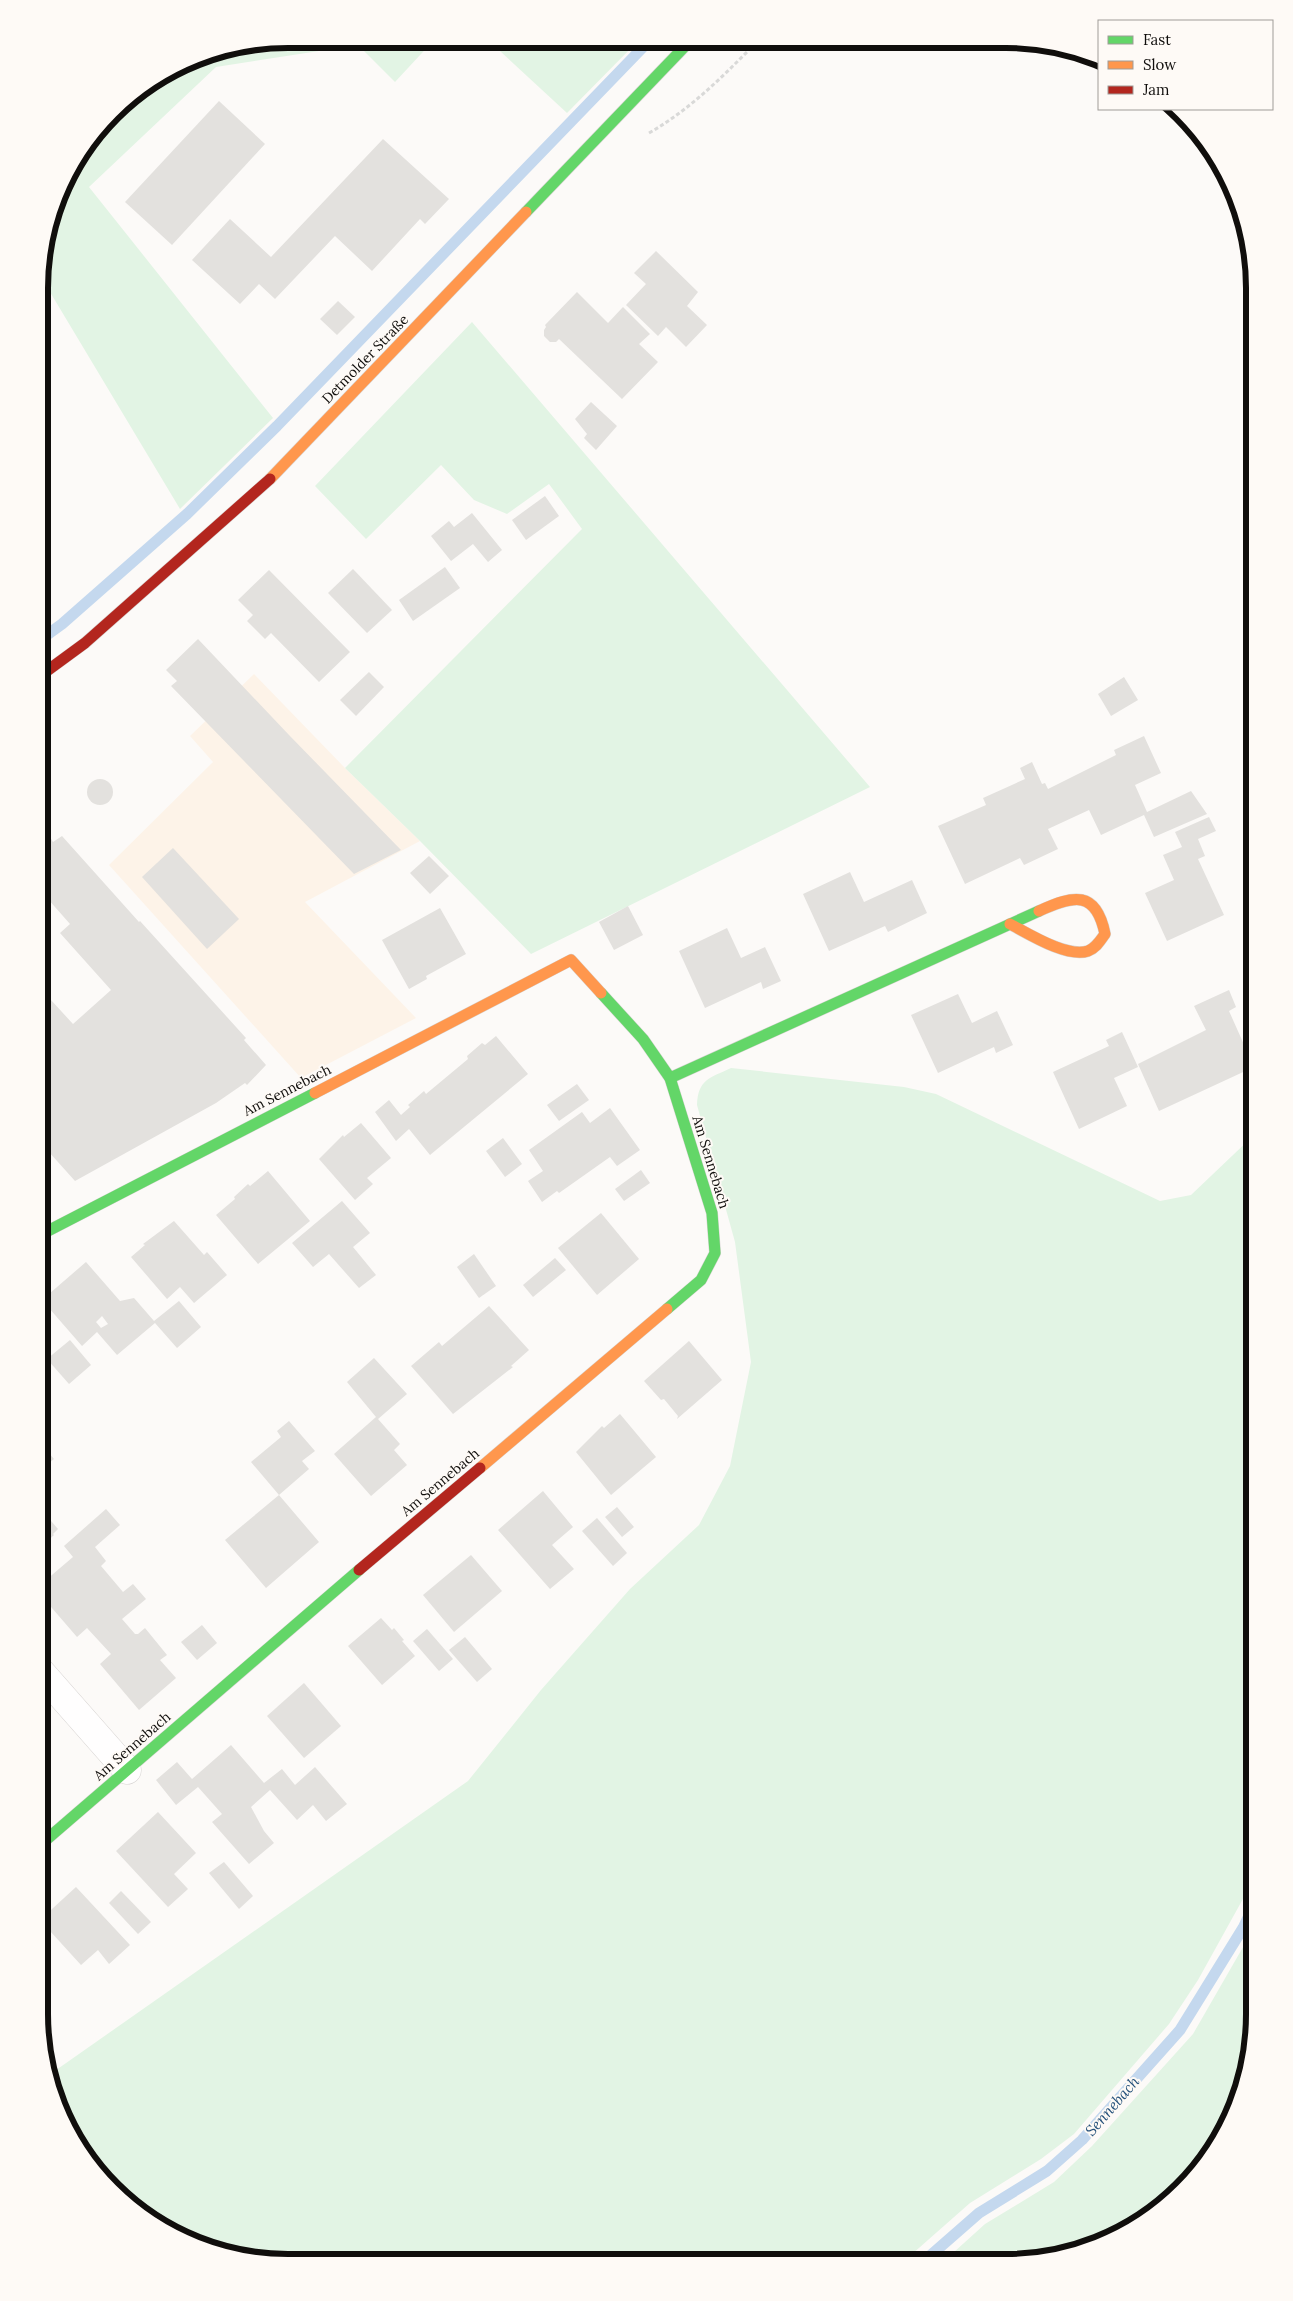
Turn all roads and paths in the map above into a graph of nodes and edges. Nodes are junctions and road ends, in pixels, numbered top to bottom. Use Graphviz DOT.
graph roads {
  1 [pos="683,48"];
  2 [pos="48,670"];
  3 [pos="1010,924"];
  4 [pos="670,1078"];
  5 [pos="48,1231"];
  6 [pos="48,1680"];
  7 [pos="127,1770"];
  8 [pos="48,1838"];
  1 -- 2 [label="street, Detmolder Straße"];
  3 -- 3 [label="street"];
  3 -- 4 [label="street"];
  4 -- 5 [label="street, Am Sennebach"];
  4 -- 7 [label="street, Am Sennebach"];
  6 -- 7 [label="street"];
  7 -- 8 [label="street, Am Sennebach"];
}
